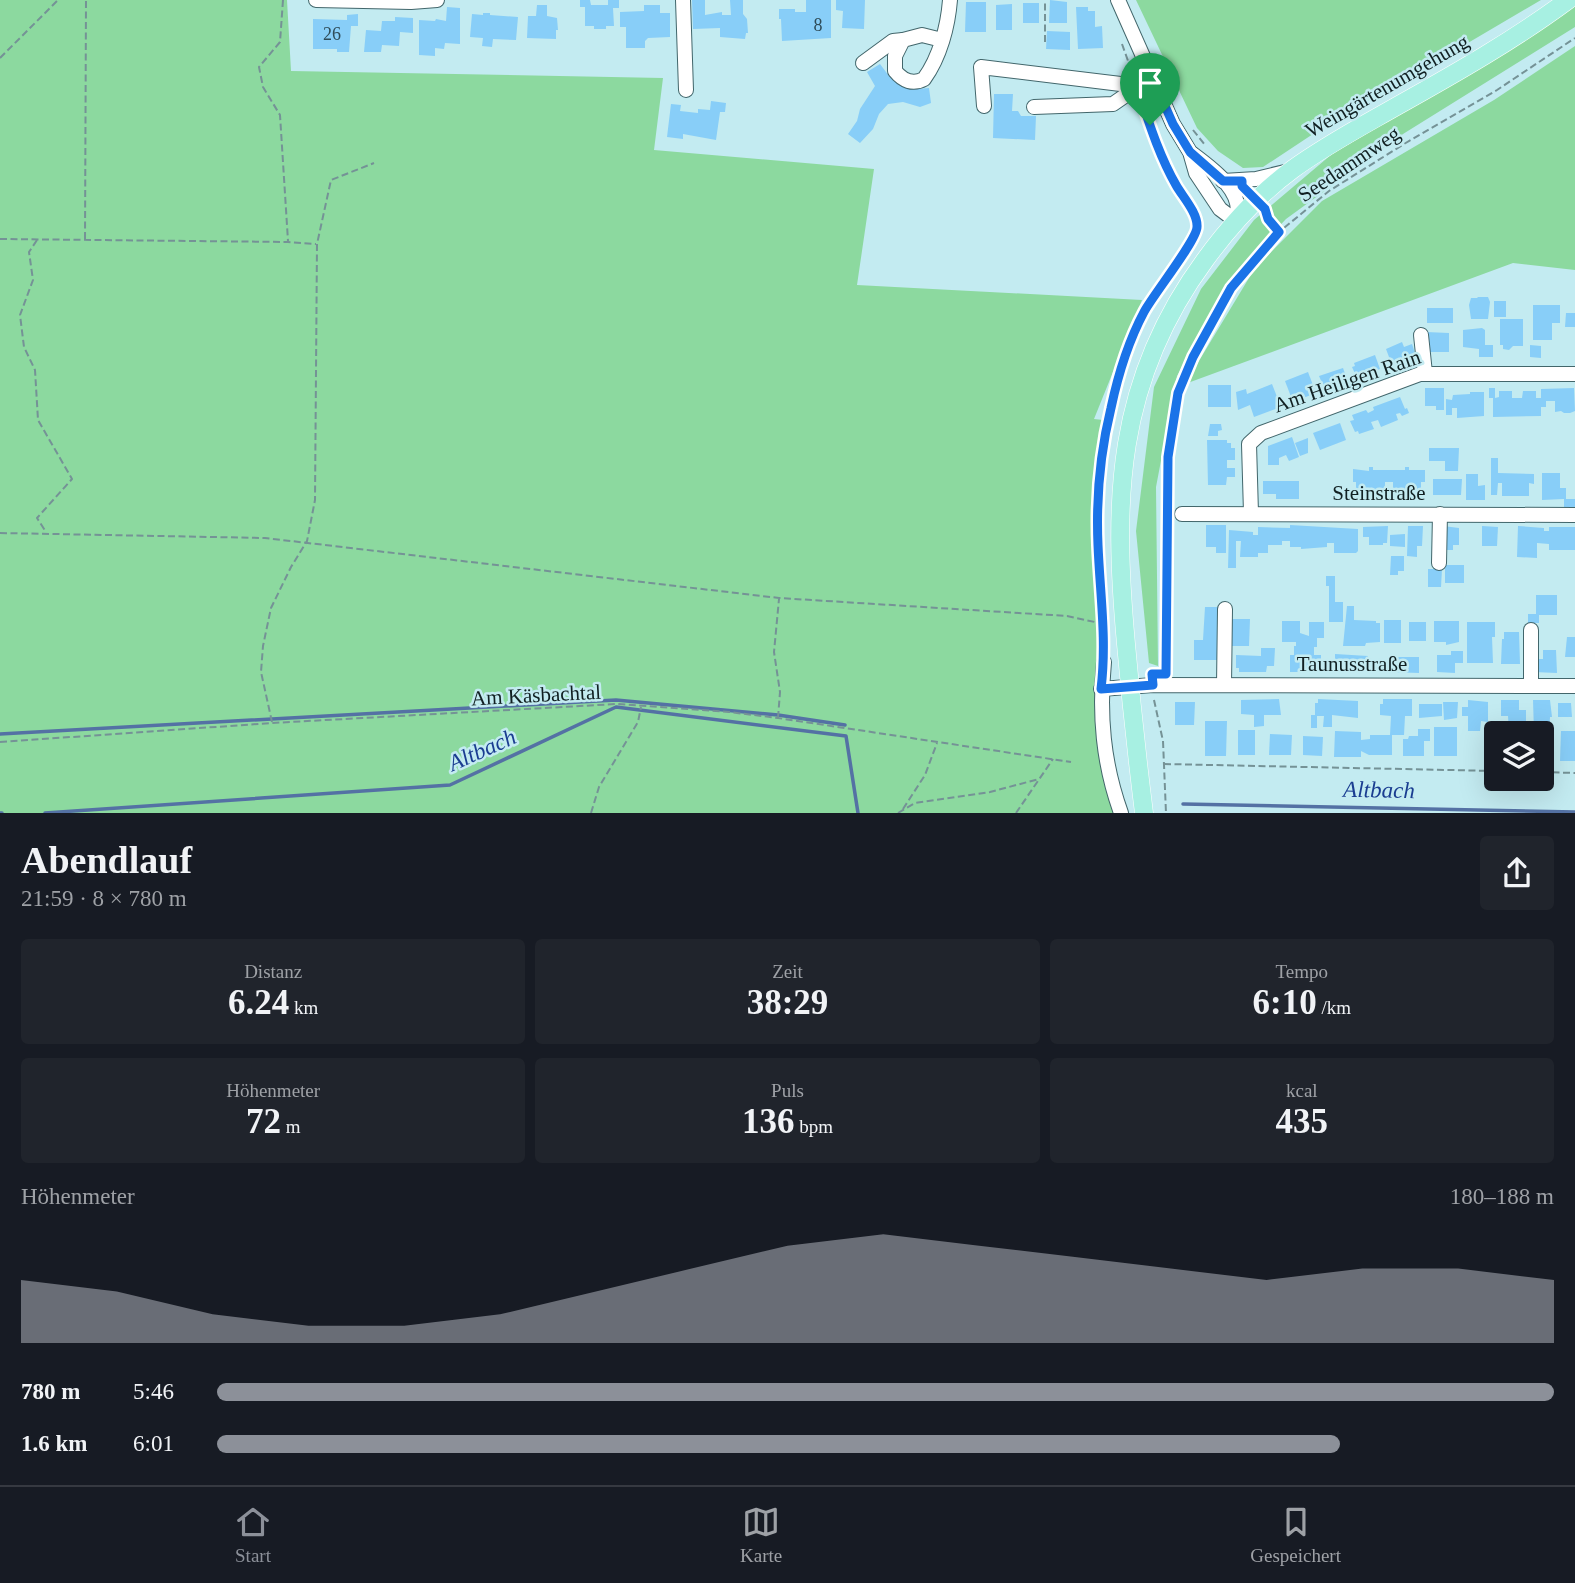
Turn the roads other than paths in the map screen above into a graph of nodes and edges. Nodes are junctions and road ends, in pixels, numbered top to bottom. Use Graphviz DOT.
graph roads {
  1 [pos="316,0"];
  2 [pos="437,0"];
  3 [pos="683,0"];
  4 [pos="950,0"];
  5 [pos="1118,0"];
  6 [pos="1568,0"];
  7 [pos="903,40"];
  8 [pos="942,40"];
  9 [pos="863,63"];
  10 [pos="1154,81"];
  11 [pos="1137,86"];
  12 [pos="685,90"];
  13 [pos="984,106"];
  14 [pos="1034,107"];
  15 [pos="1190,152"];
  16 [pos="1291,170"];
  17 [pos="1223,181"];
  18 [pos="1236,221"];
  19 [pos="1421,335"];
  20 [pos="1425,373"];
  21 [pos="1575,374"];
  22 [pos="1251,513"];
  23 [pos="1182,514"];
  24 [pos="1440,514"];
  25 [pos="1575,515"];
  26 [pos="1439,563"];
  27 [pos="1225,609"];
  28 [pos="1531,630"];
  29 [pos="1104,663"];
  30 [pos="1224,685"];
  31 [pos="1129,686"];
  32 [pos="1531,686"];
  33 [pos="1575,686"];
  34 [pos="1101,689"];
  35 [pos="1121,813"];
  36 [pos="1144,813"];
  1 -- 2 [label="street"];
  3 -- 12 [label="street"];
  4 -- 8 [label="street"];
  5 -- 10 [label="street"];
  6 -- 16 [label="main road, Weingärtenumgehung"];
  7 -- 8 [label="street"];
  7 -- 8 [label="street"];
  7 -- 9 [label="street"];
  10 -- 11 [label="street"];
  10 -- 15 [label="street"];
  11 -- 13 [label="street"];
  11 -- 14 [label="street"];
  15 -- 17 [label="street"];
  15 -- 18 [label="street"];
  16 -- 17 [label="street"];
  16 -- 18 [label="main road, Weingärtenumgehung"];
  17 -- 18 [label="street"];
  18 -- 31 [label="main road, Weingärtenumgehung"];
  19 -- 20 [label="street"];
  20 -- 21 [label="street, Am Heiligen Rain"];
  20 -- 22 [label="street, Am Heiligen Rain"];
  22 -- 23 [label="street, Steinstraße"];
  22 -- 24 [label="street, Steinstraße"];
  24 -- 25 [label="street, Steinstraße"];
  24 -- 26 [label="street"];
  27 -- 30 [label="street"];
  28 -- 32 [label="street"];
  29 -- 34 [label="street"];
  30 -- 31 [label="street, Taunusstraße"];
  30 -- 32 [label="street, Taunusstraße"];
  31 -- 34 [label="street, Taunusstraße"];
  31 -- 36 [label="main road, Weingärtenumgehung"];
  32 -- 33 [label="street, Taunusstraße"];
  34 -- 35 [label="street"];
}
